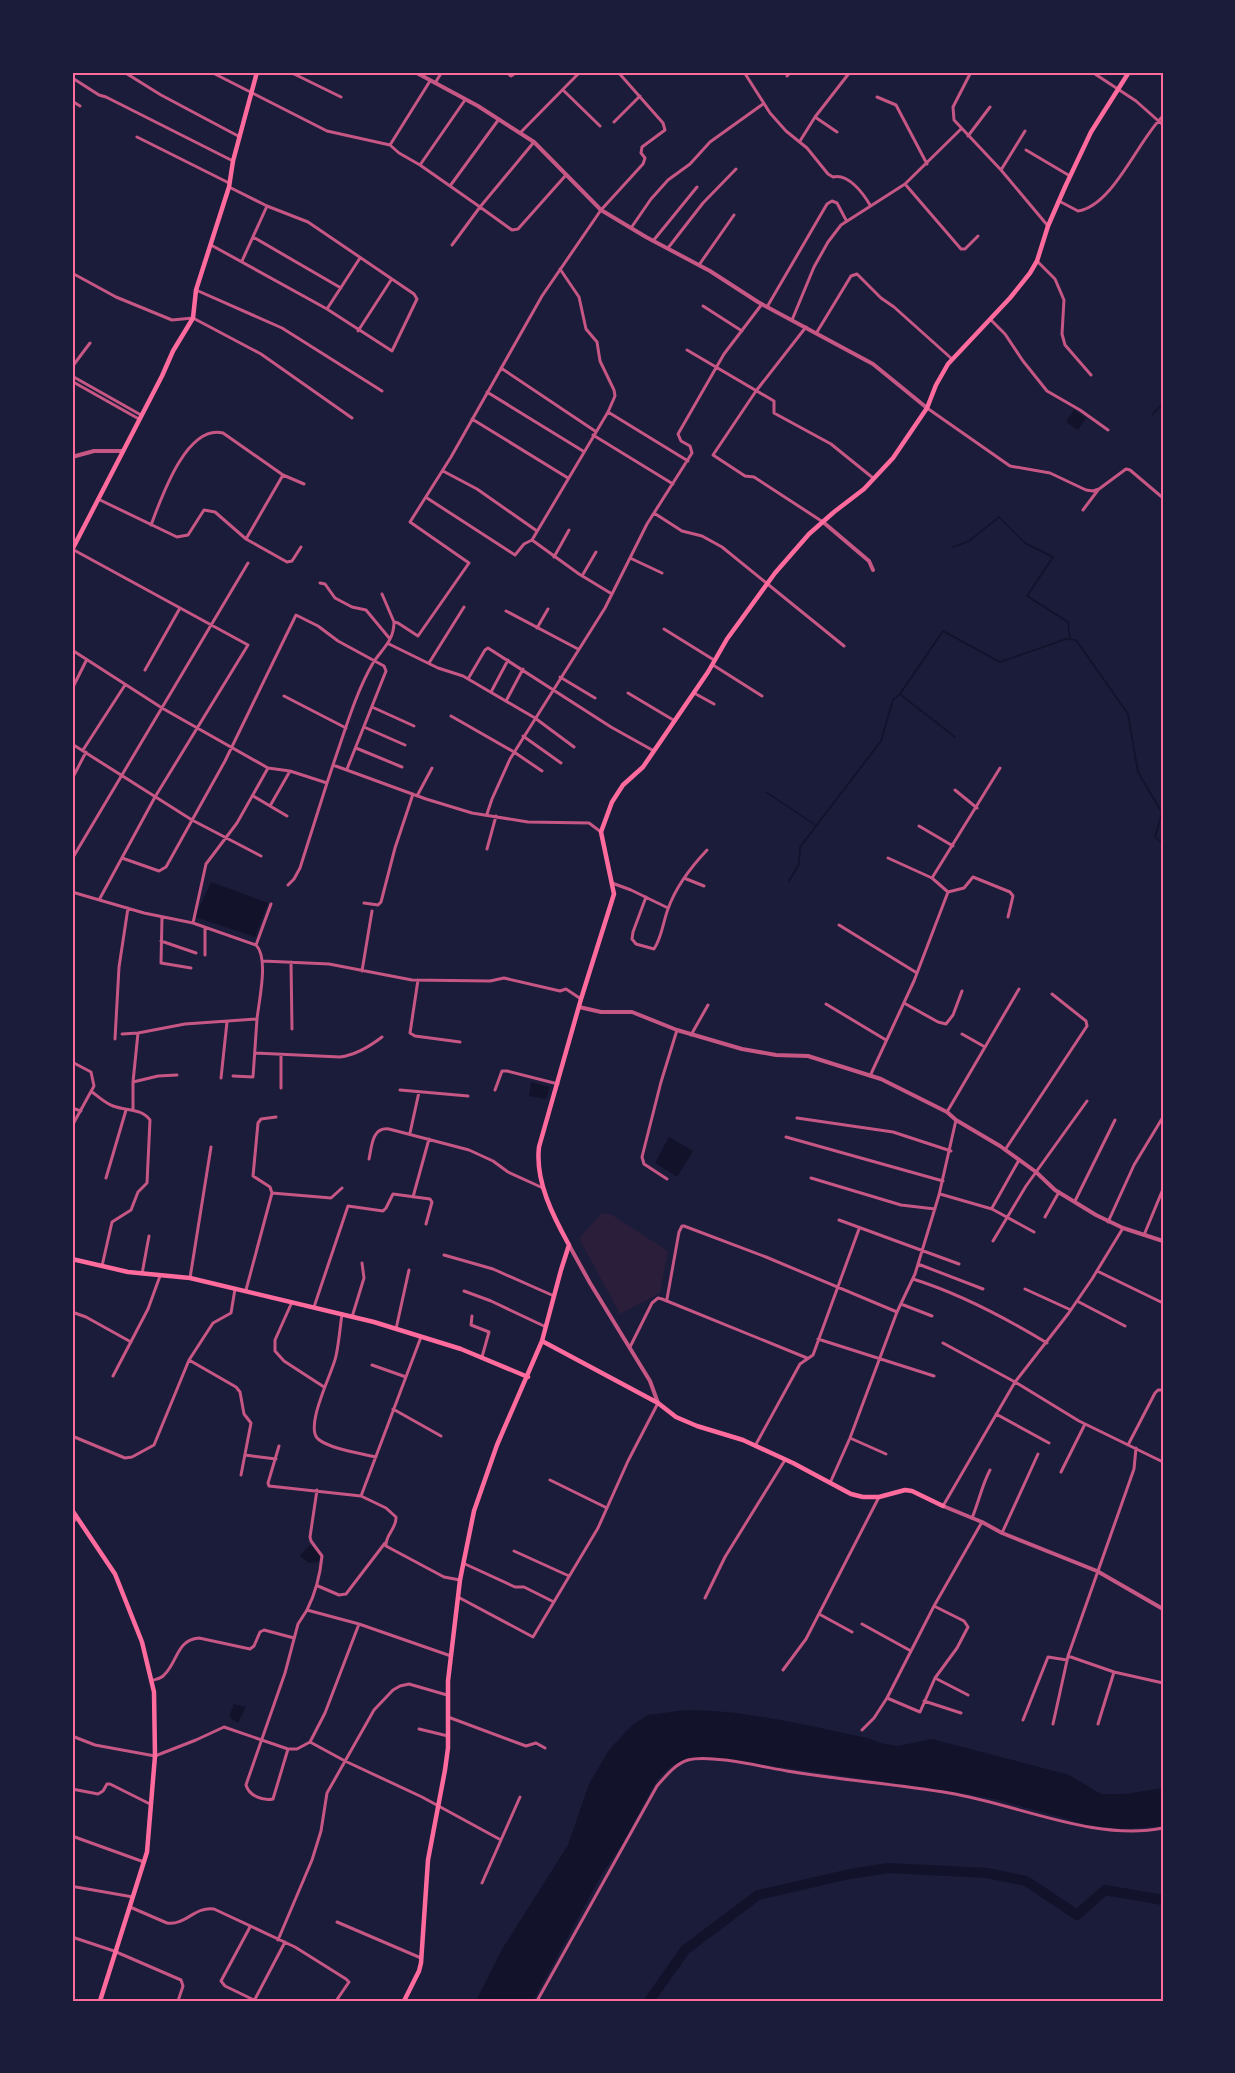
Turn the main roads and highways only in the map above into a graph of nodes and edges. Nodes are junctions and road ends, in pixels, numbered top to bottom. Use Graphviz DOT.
graph roads {
  1 [pos="257,72"];
  2 [pos="1129,72"];
  3 [pos="72,549"];
  4 [pos="72,1259"];
  5 [pos="542,1341"];
  6 [pos="528,1377"];
  7 [pos="943,1506"];
  8 [pos="72,1510"];
  9 [pos="100,2001"];
  10 [pos="404,2001"];
  1 -- 3 [label="main road"];
  2 -- 5 [label="main road"];
  4 -- 6 [label="main road"];
  5 -- 6 [label="main road"];
  5 -- 7 [label="main road"];
  6 -- 10 [label="main road"];
  8 -- 9 [label="main road"];
}
